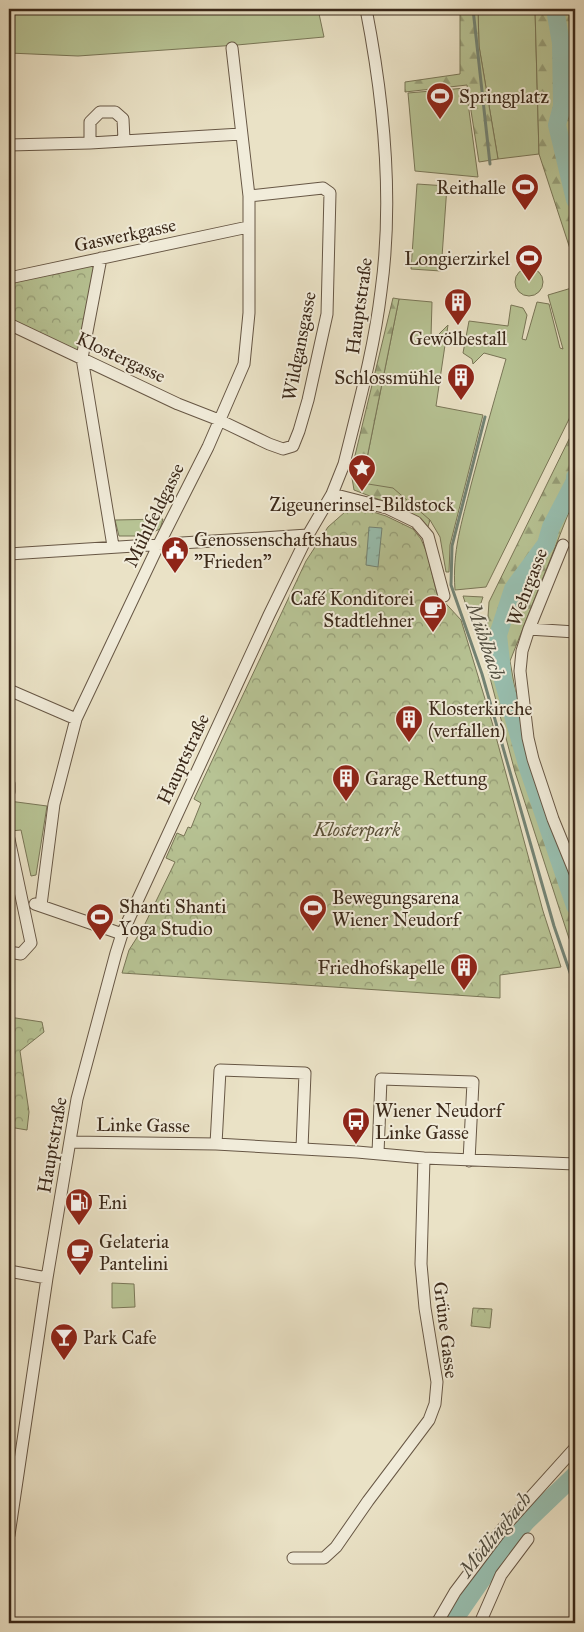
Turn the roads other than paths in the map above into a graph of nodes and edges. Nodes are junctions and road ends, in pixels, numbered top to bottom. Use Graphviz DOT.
graph roads {
  1 [pos="366,9"];
  2 [pos="232,48"];
  3 [pos="241,134"];
  4 [pos="124,140"];
  5 [pos="90,143"];
  6 [pos="9,145"];
  7 [pos="248,196"];
  8 [pos="248,228"];
  9 [pos="101,258"];
  10 [pos="9,278"];
  11 [pos="9,324"];
  12 [pos="82,358"];
  13 [pos="219,420"];
  14 [pos="332,494"];
  15 [pos="308,535"];
  16 [pos="159,544"];
  17 [pos="562,545"];
  18 [pos="113,546"];
  19 [pos="9,554"];
  20 [pos="444,596"];
  21 [pos="530,629"];
  22 [pos="575,632"];
  23 [pos="9,690"];
  24 [pos="76,719"];
  25 [pos="9,839"];
  26 [pos="575,873"];
  27 [pos="23,902"];
  28 [pos="41,905"];
  29 [pos="122,934"];
  30 [pos="9,952"];
  31 [pos="70,1142"];
  32 [pos="216,1144"];
  33 [pos="302,1148"];
  34 [pos="378,1153"];
  35 [pos="424,1158"];
  36 [pos="469,1161"];
  37 [pos="575,1164"];
  38 [pos="9,1270"];
  39 [pos="48,1278"];
  40 [pos="575,1448"];
  41 [pos="9,1534"];
  42 [pos="528,1539"];
  43 [pos="293,1558"];
  44 [pos="437,1623"];
  45 [pos="480,1623"];
  1 -- 14 [label="street, Hauptstraße"];
  2 -- 3 [label="street, Mühlfeldgasse"];
  3 -- 4 [label="street"];
  3 -- 7 [label="street, Mühlfeldgasse"];
  4 -- 5 [label="street"];
  4 -- 5 [label="street"];
  5 -- 6 [label="street"];
  7 -- 8 [label="street, Mühlfeldgasse"];
  7 -- 13 [label="street, Wildgansgasse"];
  8 -- 9 [label="street, Gaswerkgasse"];
  8 -- 13 [label="street, Mühlfeldgasse"];
  9 -- 10 [label="street, Gaswerkgasse"];
  9 -- 12 [label="street"];
  11 -- 12 [label="street, Klostergasse"];
  12 -- 13 [label="street, Klostergasse"];
  12 -- 18 [label="street"];
  13 -- 16 [label="street, Mühlfeldgasse"];
  14 -- 15 [label="street, Hauptstraße"];
  14 -- 20 [label="street"];
  15 -- 16 [label="street"];
  15 -- 29 [label="street, Hauptstraße"];
  16 -- 18 [label="street"];
  16 -- 24 [label="street, Mühlfeldgasse"];
  17 -- 21 [label="street, Wehrgasse"];
  18 -- 19 [label="street"];
  21 -- 22 [label="street"];
  21 -- 26 [label="street, Wehrgasse"];
  23 -- 24 [label="street"];
  24 -- 28 [label="street, Mühlfeldgasse"];
  25 -- 27 [label="street"];
  27 -- 28 [label="street"];
  27 -- 30 [label="street"];
  28 -- 29 [label="street"];
  29 -- 31 [label="street, Hauptstraße"];
  31 -- 32 [label="street, Linke Gasse"];
  31 -- 39 [label="street, Hauptstraße"];
  32 -- 33 [label="street, Linke Gasse"];
  32 -- 33 [label="street, Linke Gasse"];
  33 -- 34 [label="street, Linke Gasse"];
  34 -- 35 [label="street, Linke Gasse"];
  34 -- 36 [label="street"];
  35 -- 36 [label="street, Linke Gasse"];
  35 -- 43 [label="street, Grüne Gasse"];
  36 -- 37 [label="street, Linke Gasse"];
  38 -- 39 [label="street"];
  39 -- 41 [label="street, Hauptstraße"];
  40 -- 44 [label="street"];
  42 -- 45 [label="street"];
}
